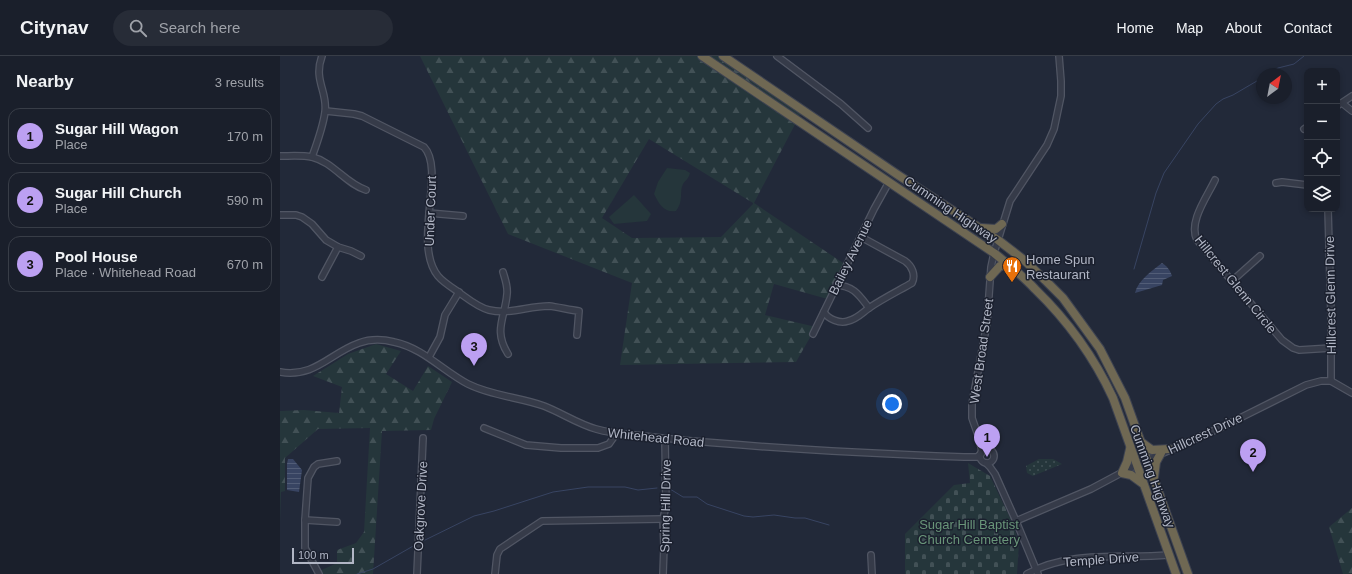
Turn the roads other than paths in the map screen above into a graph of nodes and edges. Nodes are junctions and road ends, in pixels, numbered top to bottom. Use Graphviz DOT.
graph roads {
  1 [pos="322,56"];
  2 [pos="702,56"];
  3 [pos="723,56"];
  4 [pos="777,56"];
  5 [pos="1059,56"];
  6 [pos="1352,96"];
  7 [pos="1340,105"];
  8 [pos="326,111"];
  9 [pos="1352,111"];
  10 [pos="868,128"];
  11 [pos="280,156"];
  12 [pos="312,157"];
  13 [pos="1215,180"];
  14 [pos="889,182"];
  15 [pos="1276,183"];
  16 [pos="1304,185"];
  17 [pos="366,190"];
  18 [pos="1328,212"];
  19 [pos="429,213"];
  20 [pos="280,215"];
  21 [pos="462,216"];
  22 [pos="1002,224"];
  23 [pos="979,228"];
  24 [pos="861,237"];
  25 [pos="998,240"];
  26 [pos="338,248"];
  27 [pos="994,253"];
  28 [pos="361,256"];
  29 [pos="1260,256"];
  30 [pos="1010,266"];
  31 [pos="503,272"];
  32 [pos="322,277"];
  33 [pos="990,278"];
  34 [pos="1232,281"];
  35 [pos="836,286"];
  36 [pos="459,292"];
  37 [pos="869,308"];
  38 [pos="504,311"];
  39 [pos="824,312"];
  40 [pos="813,334"];
  41 [pos="577,335"];
  42 [pos="1331,348"];
  43 [pos="508,354"];
  44 [pos="429,357"];
  45 [pos="280,372"];
  46 [pos="1331,381"];
  47 [pos="1352,393"];
  48 [pos="484,428"];
  49 [pos="616,434"];
  50 [pos="423,438"];
  51 [pos="979,438"];
  52 [pos="666,439"];
  53 [pos="1140,441"];
  54 [pos="1130,449"];
  55 [pos="1169,449"];
  56 [pos="990,450"];
  57 [pos="981,453"];
  58 [pos="1161,454"];
  59 [pos="964,457"];
  60 [pos="994,459"];
  61 [pos="337,461"];
  62 [pos="1147,461"];
  63 [pos="984,462"];
  64 [pos="1136,465"];
  65 [pos="1122,473"];
  66 [pos="995,474"];
  67 [pos="1154,480"];
  68 [pos="1142,483"];
  69 [pos="664,519"];
  70 [pos="305,520"];
  71 [pos="1016,521"];
  72 [pos="337,522"];
  73 [pos="871,555"];
  74 [pos="1168,555"];
  75 [pos="1037,572"];
  76 [pos="319,574"];
  77 [pos="417,574"];
  78 [pos="496,574"];
  79 [pos="664,574"];
  80 [pos="872,574"];
  81 [pos="1027,574"];
  82 [pos="1176,574"];
  83 [pos="1188,574"];
  1 -- 8 [label="street"];
  2 -- 14 [label="highway, Cumming Highway"];
  3 -- 23 [label="highway, Cumming Highway"];
  4 -- 10 [label="street"];
  5 -- 22 [label="street, West Broad Street"];
  6 -- 7 [label="street"];
  7 -- 9 [label="street"];
  8 -- 12 [label="street"];
  8 -- 19 [label="street, Under Court"];
  11 -- 12 [label="street"];
  12 -- 17 [label="street"];
  13 -- 34 [label="street, Hillcrest Glenn Circle"];
  14 -- 24 [label="street, Bailey Avenue"];
  14 -- 27 [label="highway, Cumming Highway"];
  15 -- 16 [label="street"];
  18 -- 42 [label="street, Hillcrest Glenn Drive"];
  19 -- 21 [label="street"];
  19 -- 36 [label="street, Under Court"];
  20 -- 26 [label="street"];
  22 -- 23 [label="highway"];
  22 -- 25 [label="street, West Broad Street"];
  23 -- 25 [label="highway, Cumming Highway"];
  24 -- 35 [label="street, Bailey Avenue"];
  24 -- 37 [label="street"];
  25 -- 27 [label="street, West Broad Street"];
  25 -- 53 [label="highway, Cumming Highway"];
  26 -- 28 [label="street"];
  26 -- 32 [label="street"];
  27 -- 30 [label="highway, Cumming Highway"];
  27 -- 33 [label="street, West Broad Street"];
  29 -- 34 [label="street"];
  30 -- 33 [label="highway"];
  30 -- 54 [label="highway, Cumming Highway"];
  31 -- 38 [label="street"];
  33 -- 51 [label="street, West Broad Street"];
  34 -- 42 [label="street, Hillcrest Glenn Circle"];
  35 -- 37 [label="street"];
  35 -- 39 [label="street, Bailey Avenue"];
  36 -- 38 [label="street, Under Court"];
  36 -- 44 [label="street"];
  37 -- 39 [label="street"];
  38 -- 41 [label="street, Under Court"];
  38 -- 43 [label="street"];
  39 -- 40 [label="street, Bailey Avenue"];
  42 -- 46 [label="street, Hillcrest Glenn Drive"];
  44 -- 45 [label="street, Whitehead Road"];
  44 -- 49 [label="street, Whitehead Road"];
  46 -- 47 [label="street"];
  46 -- 55 [label="street, Hillcrest Drive"];
  48 -- 49 [label="street"];
  49 -- 52 [label="street, Whitehead Road"];
  50 -- 77 [label="street, Oakgrove Drive"];
  51 -- 56 [label="street, West Broad Street"];
  51 -- 57 [label="street, West Broad Street"];
  52 -- 59 [label="street, Whitehead Road"];
  52 -- 69 [label="street, Spring Hill Drive"];
  53 -- 55 [label="highway"];
  53 -- 62 [label="highway, Cumming Highway"];
  54 -- 64 [label="highway, Cumming Highway"];
  54 -- 65 [label="highway"];
  55 -- 58 [label="street, Hillcrest Drive"];
  56 -- 57 [label="street"];
  56 -- 60 [label="street"];
  57 -- 59 [label="street, Whitehead Road"];
  57 -- 63 [label="street"];
  58 -- 62 [label="street, Hillcrest Drive"];
  58 -- 67 [label="highway"];
  59 -- 63 [label="street, Whitehead Road"];
  60 -- 63 [label="street"];
  60 -- 66 [label="street"];
  61 -- 70 [label="street"];
  62 -- 64 [label="street, Hillcrest Drive"];
  62 -- 67 [label="highway, Cumming Highway"];
  63 -- 66 [label="street"];
  64 -- 65 [label="street, Hillcrest Drive"];
  64 -- 68 [label="highway, Cumming Highway"];
  65 -- 68 [label="highway"];
  65 -- 71 [label="street, Hillcrest Drive"];
  66 -- 71 [label="street"];
  67 -- 83 [label="highway, Cumming Highway"];
  68 -- 74 [label="highway, Cumming Highway"];
  69 -- 78 [label="street"];
  69 -- 79 [label="street, Spring Hill Drive"];
  70 -- 72 [label="street"];
  70 -- 76 [label="street"];
  71 -- 75 [label="street"];
  73 -- 80 [label="street"];
  74 -- 75 [label="street, Temple Drive"];
  74 -- 82 [label="highway, Cumming Highway"];
  75 -- 81 [label="street, Temple Drive"];
}
